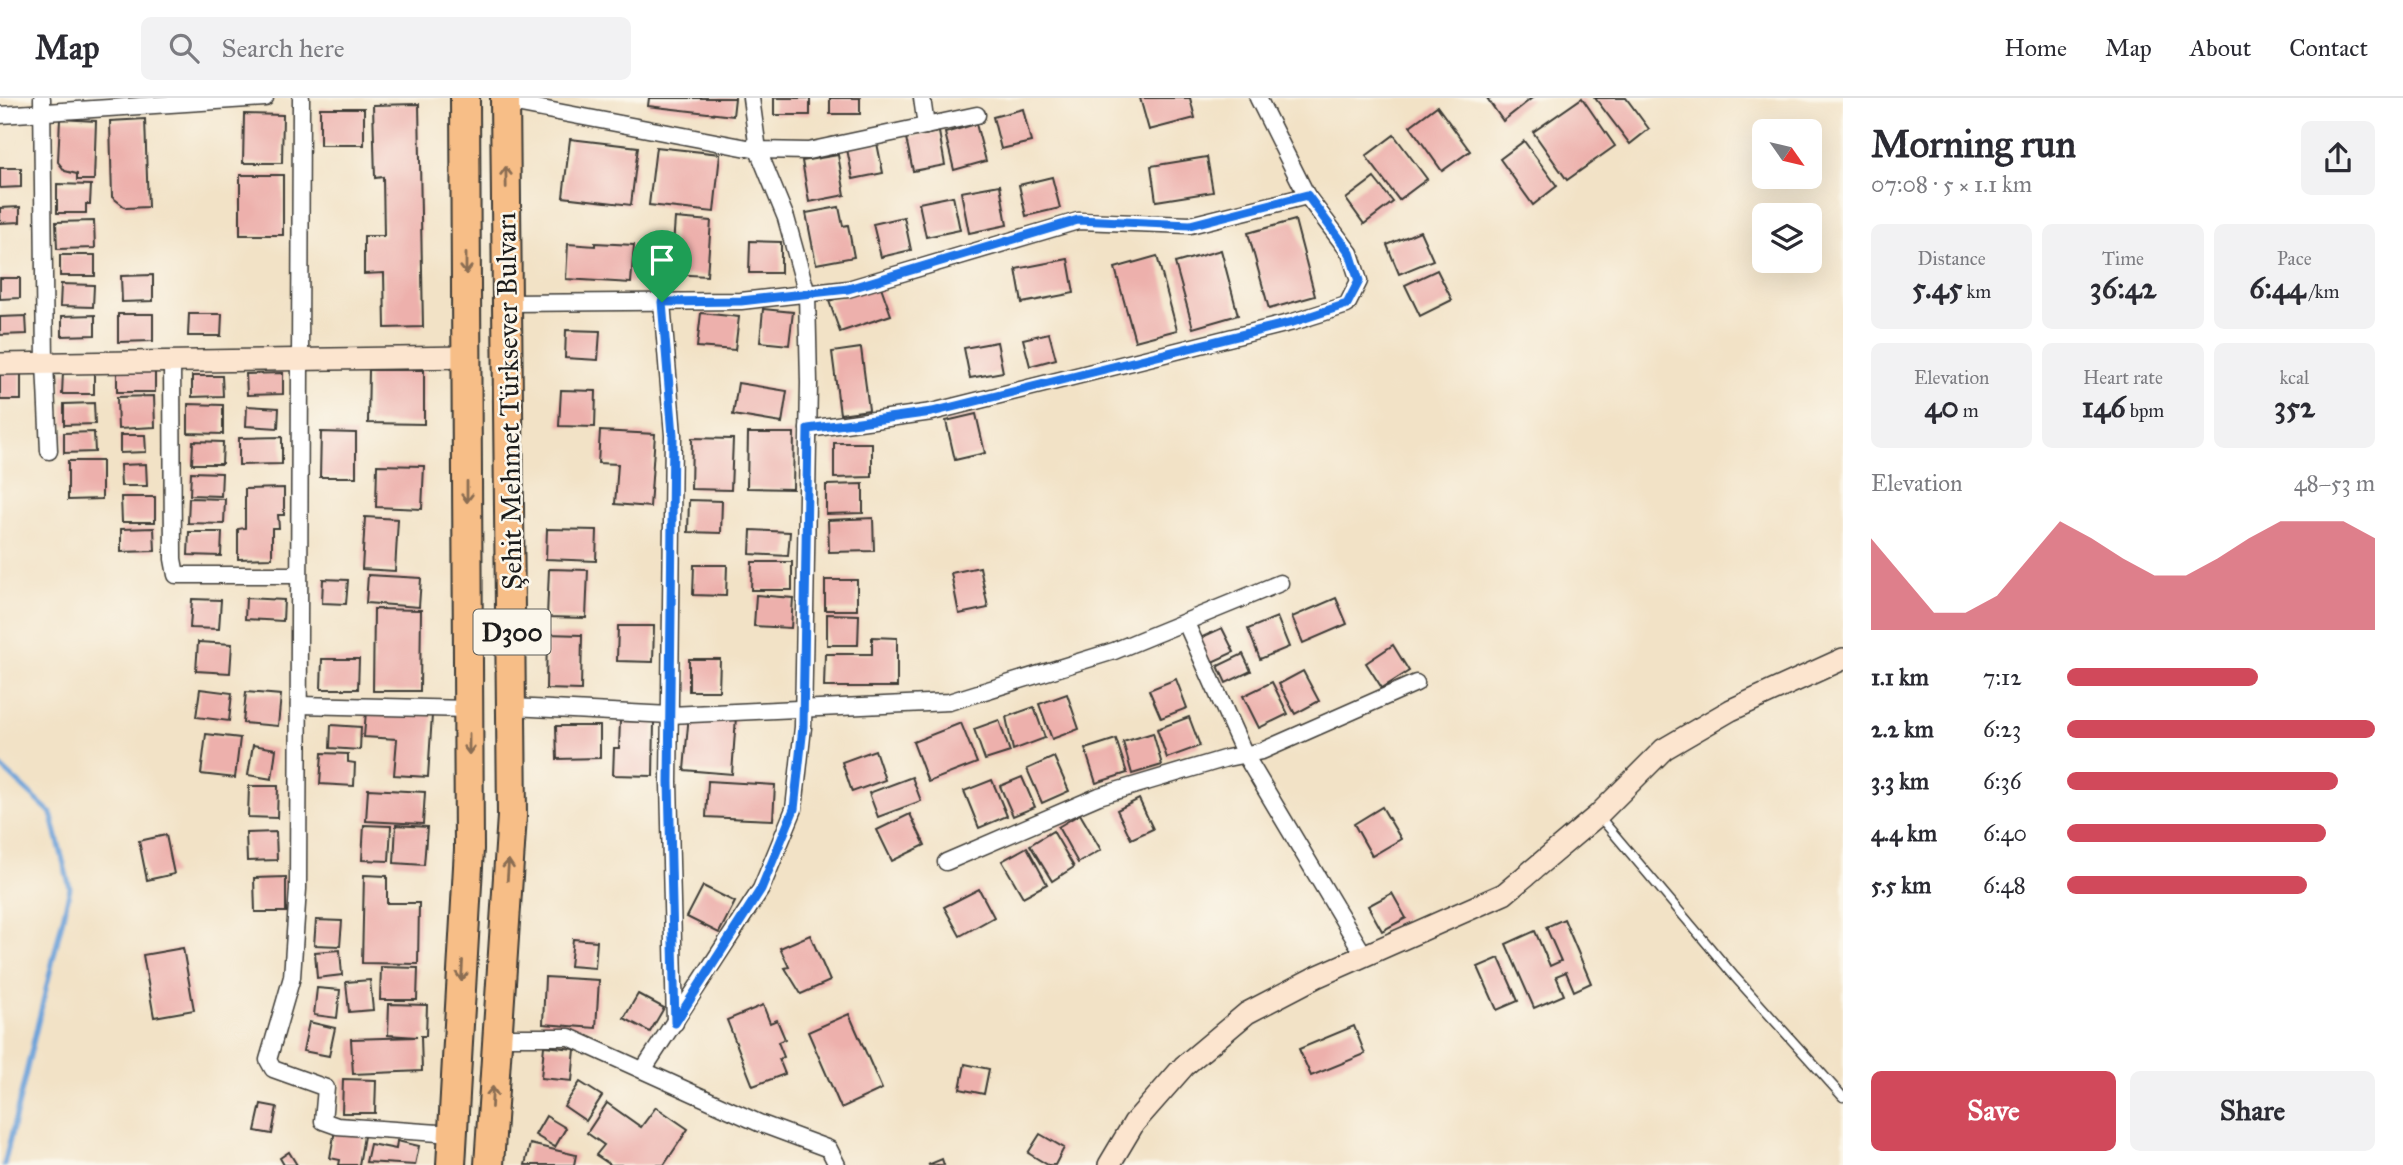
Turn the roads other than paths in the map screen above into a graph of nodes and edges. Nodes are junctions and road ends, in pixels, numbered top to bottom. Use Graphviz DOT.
graph roads {
  1 [pos="265,98"];
  2 [pos="301,98"];
  3 [pos="465,98"];
  4 [pos="751,98"];
  5 [pos="922,98"];
  6 [pos="1258,98"];
  7 [pos="505,100"];
  8 [pos="42,105"];
  9 [pos="0,115"];
  10 [pos="977,115"];
  11 [pos="926,126"];
  12 [pos="758,150"];
  13 [pos="1307,195"];
  14 [pos="807,293"];
  15 [pos="662,302"];
  16 [pos="509,303"];
  17 [pos="467,357"];
  18 [pos="300,359"];
  19 [pos="172,361"];
  20 [pos="45,363"];
  21 [pos="0,364"];
  22 [pos="808,429"];
  23 [pos="49,451"];
  24 [pos="298,575"];
  25 [pos="1280,583"];
  26 [pos="1186,623"];
  27 [pos="1843,659"];
  28 [pos="1416,682"];
  29 [pos="299,705"];
  30 [pos="513,707"];
  31 [pos="468,709"];
  32 [pos="803,710"];
  33 [pos="670,715"];
  34 [pos="1245,755"];
  35 [pos="1598,815"];
  36 [pos="946,862"];
  37 [pos="1364,955"];
  38 [pos="675,1023"];
  39 [pos="495,1037"];
  40 [pos="643,1070"];
  41 [pos="1843,1097"];
  42 [pos="453,1134"];
  43 [pos="451,1165"];
  44 [pos="489,1165"];
  45 [pos="837,1165"];
  46 [pos="1109,1165"];
  1 -- 8 [label="street"];
  2 -- 18 [label="street"];
  3 -- 17 [label="highway, Şehit Mehmet Türksever Bulvarı / D300, one-way"];
  4 -- 12 [label="street"];
  5 -- 11 [label="street"];
  6 -- 13 [label="street"];
  7 -- 12 [label="street"];
  16 -- 7 [label="highway, Şehit Mehmet Türksever Bulvarı / D300, one-way"];
  8 -- 9 [label="street"];
  8 -- 20 [label="street"];
  10 -- 11 [label="street"];
  11 -- 12 [label="street"];
  12 -- 14 [label="street"];
  13 -- 14 [label="street"];
  13 -- 22 [label="street"];
  14 -- 15 [label="street"];
  14 -- 22 [label="street"];
  15 -- 16 [label="street"];
  15 -- 33 [label="street"];
  16 -- 30 [label="highway, Şehit Mehmet Türksever Bulvarı / D300"];
  17 -- 18 [label="street"];
  17 -- 31 [label="highway, Şehit Mehmet Türksever Bulvarı / D300, one-way"];
  18 -- 19 [label="street"];
  18 -- 24 [label="street"];
  19 -- 20 [label="street"];
  19 -- 24 [label="street"];
  20 -- 21 [label="street"];
  20 -- 23 [label="street"];
  22 -- 32 [label="street"];
  24 -- 29 [label="street"];
  25 -- 26 [label="street"];
  26 -- 32 [label="street"];
  26 -- 34 [label="street"];
  27 -- 35 [label="street"];
  28 -- 34 [label="street"];
  29 -- 31 [label="street"];
  29 -- 42 [label="street"];
  30 -- 33 [label="street"];
  39 -- 30 [label="highway, Şehit Mehmet Türksever Bulvarı / D300, one-way"];
  31 -- 42 [label="highway, Şehit Mehmet Türksever Bulvarı / D300, one-way"];
  32 -- 33 [label="street"];
  32 -- 38 [label="street"];
  33 -- 38 [label="street"];
  34 -- 36 [label="street"];
  34 -- 37 [label="street"];
  35 -- 37 [label="street"];
  35 -- 41 [label="lane"];
  37 -- 46 [label="street"];
  38 -- 40 [label="street"];
  39 -- 40 [label="street"];
  44 -- 39 [label="highway, Şehit Mehmet Türksever Bulvarı / D300, one-way"];
  40 -- 45 [label="street"];
  42 -- 43 [label="highway, Şehit Mehmet Türksever Bulvarı / D300"];
}
